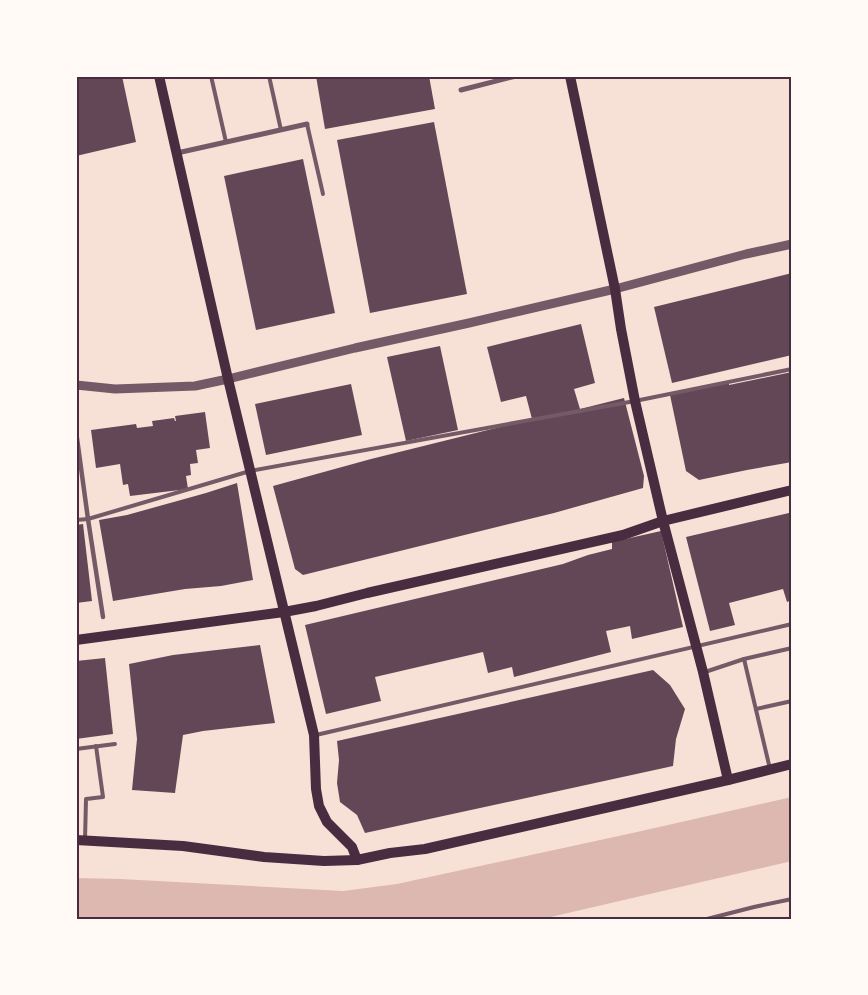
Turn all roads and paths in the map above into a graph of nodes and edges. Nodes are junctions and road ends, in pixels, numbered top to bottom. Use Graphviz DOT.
graph roads {
  1 [pos="159,76"];
  2 [pos="211,76"];
  3 [pos="269,76"];
  4 [pos="516,76"];
  5 [pos="570,76"];
  6 [pos="461,90"];
  7 [pos="307,124"];
  8 [pos="281,130"];
  9 [pos="226,142"];
  10 [pos="176,153"];
  11 [pos="323,194"];
  12 [pos="792,244"];
  13 [pos="615,289"];
  14 [pos="792,369"];
  15 [pos="228,379"];
  16 [pos="76,385"];
  17 [pos="635,401"];
  18 [pos="76,431"];
  19 [pos="250,472"];
  20 [pos="792,490"];
  21 [pos="88,519"];
  22 [pos="76,520"];
  23 [pos="663,521"];
  24 [pos="284,612"];
  25 [pos="103,617"];
  26 [pos="792,624"];
  27 [pos="76,640"];
  28 [pos="696,646"];
  29 [pos="792,648"];
  30 [pos="744,659"];
  31 [pos="703,672"];
  32 [pos="792,701"];
  33 [pos="756,709"];
  34 [pos="314,735"];
  35 [pos="115,744"];
  36 [pos="96,746"];
  37 [pos="76,749"];
  38 [pos="792,764"];
  39 [pos="771,770"];
  40 [pos="728,780"];
  41 [pos="81,840"];
  42 [pos="356,860"];
  43 [pos="792,899"];
  44 [pos="707,919"];
  1 -- 10 [label="main road"];
  2 -- 9 [label="lane"];
  3 -- 8 [label="lane"];
  4 -- 6 [label="street"];
  5 -- 13 [label="main road"];
  7 -- 8 [label="street"];
  7 -- 11 [label="lane"];
  8 -- 9 [label="street"];
  9 -- 10 [label="street"];
  10 -- 15 [label="main road"];
  12 -- 13 [label="street"];
  13 -- 15 [label="street"];
  13 -- 17 [label="main road"];
  14 -- 17 [label="lane"];
  15 -- 16 [label="street"];
  15 -- 19 [label="main road"];
  17 -- 19 [label="lane"];
  17 -- 23 [label="main road"];
  18 -- 21 [label="street"];
  19 -- 21 [label="lane"];
  19 -- 24 [label="main road"];
  20 -- 23 [label="main road"];
  21 -- 22 [label="lane"];
  21 -- 25 [label="street"];
  23 -- 24 [label="main road"];
  23 -- 28 [label="main road"];
  24 -- 27 [label="main road"];
  24 -- 34 [label="main road"];
  26 -- 28 [label="lane"];
  28 -- 31 [label="main road"];
  28 -- 34 [label="lane"];
  29 -- 30 [label="lane"];
  30 -- 31 [label="lane"];
  30 -- 33 [label="lane"];
  31 -- 40 [label="main road"];
  32 -- 33 [label="lane"];
  33 -- 39 [label="lane"];
  34 -- 42 [label="main road"];
  35 -- 36 [label="lane"];
  36 -- 37 [label="lane"];
  36 -- 41 [label="lane"];
  38 -- 39 [label="main road"];
  39 -- 40 [label="main road"];
  40 -- 42 [label="main road"];
  41 -- 42 [label="main road"];
  43 -- 44 [label="lane"];
}
